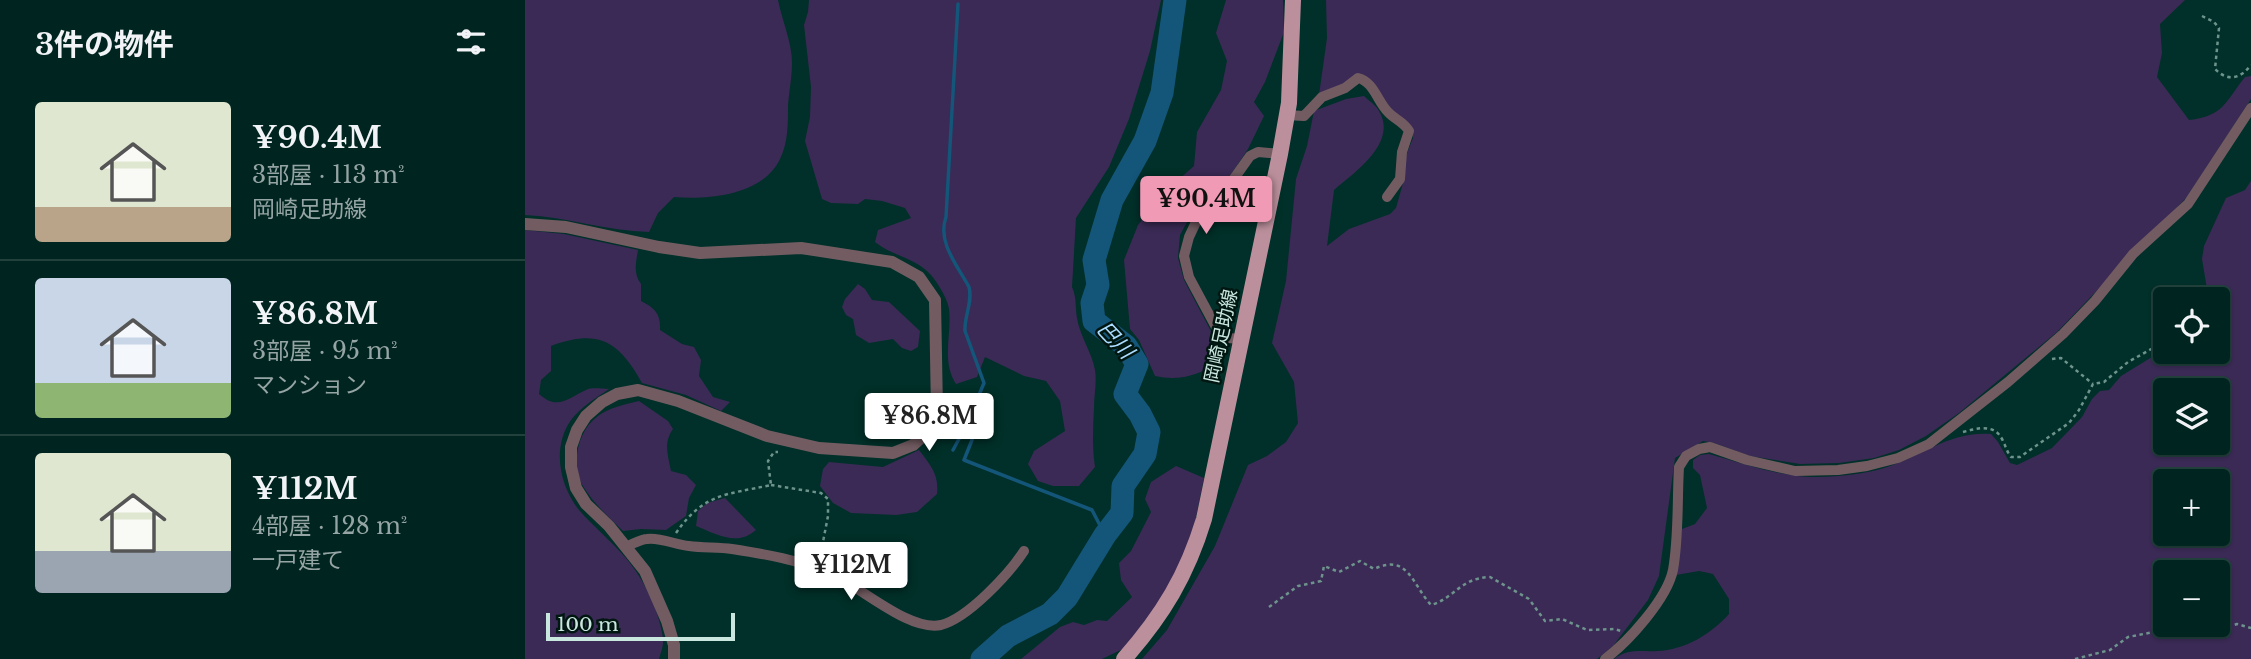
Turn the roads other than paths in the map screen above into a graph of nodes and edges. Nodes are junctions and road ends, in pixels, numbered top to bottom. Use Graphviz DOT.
graph roads {
  1 [pos="1293,0"];
  2 [pos="2251,108"];
  3 [pos="1286,115"];
  4 [pos="1280,154"];
  5 [pos="1387,197"];
  6 [pos="525,224"];
  7 [pos="1241,339"];
  8 [pos="627,546"];
  9 [pos="1024,551"];
  10 [pos="674,659"];
  11 [pos="1124,659"];
  12 [pos="1605,659"];
  1 -- 3 [label="main road, 岡崎足助線"];
  2 -- 12 [label="street"];
  3 -- 4 [label="main road, 岡崎足助線"];
  3 -- 5 [label="street"];
  4 -- 7 [label="main road, 岡崎足助線"];
  4 -- 7 [label="street"];
  6 -- 8 [label="street"];
  7 -- 11 [label="main road, 岡崎足助線"];
  8 -- 9 [label="street"];
  8 -- 10 [label="street"];
}
